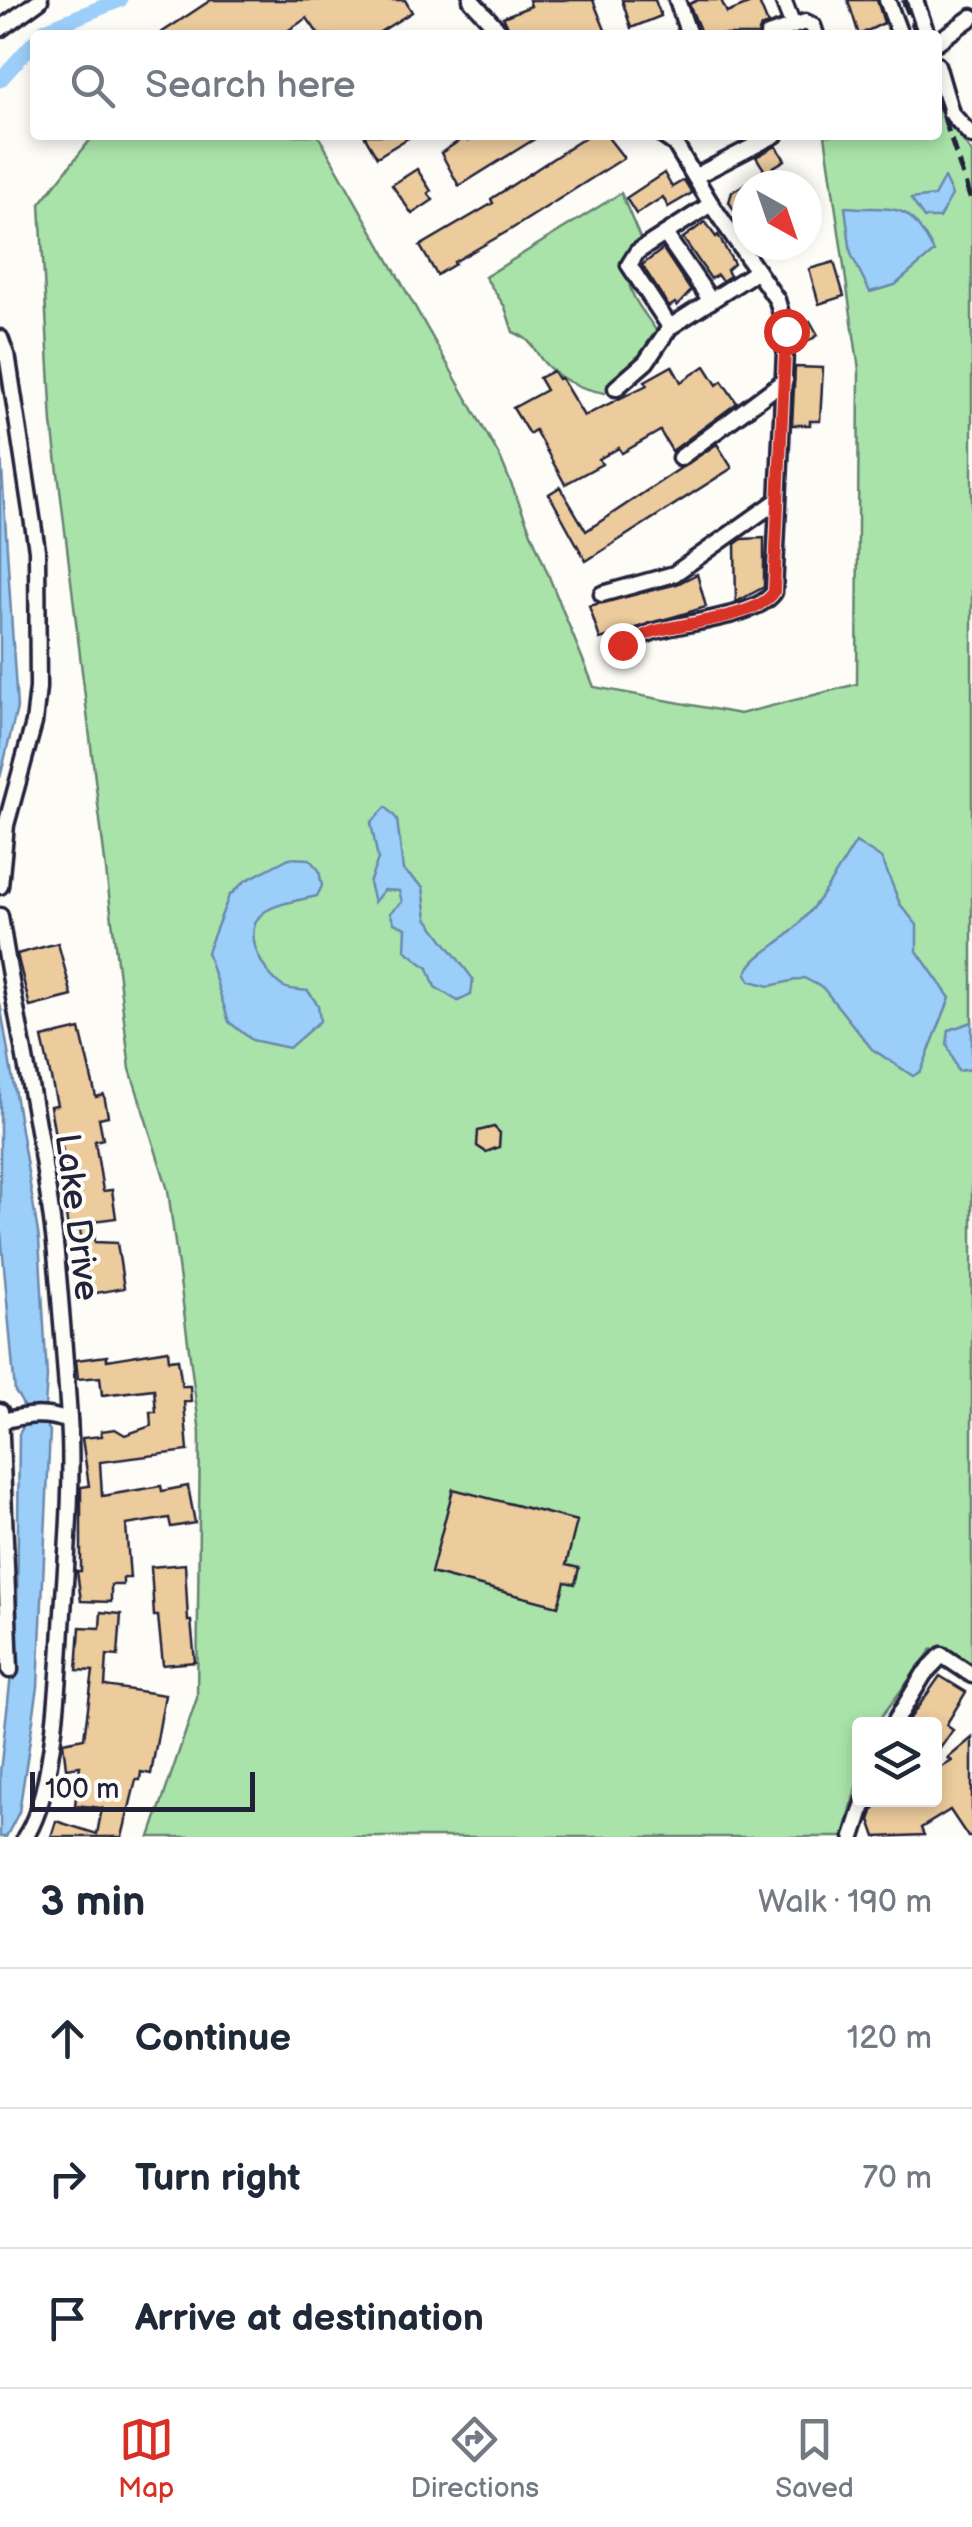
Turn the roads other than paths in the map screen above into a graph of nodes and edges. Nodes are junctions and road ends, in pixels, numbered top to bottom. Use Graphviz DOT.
graph roads {
  1 [pos="40,0"];
  2 [pos="471,0"];
  3 [pos="677,0"];
  4 [pos="783,0"];
  5 [pos="887,0"];
  6 [pos="914,0"];
  7 [pos="972,17"];
  8 [pos="2,21"];
  9 [pos="793,26"];
  10 [pos="498,30"];
  11 [pos="687,30"];
  12 [pos="782,30"];
  13 [pos="813,30"];
  14 [pos="898,30"];
  15 [pos="926,30"];
  16 [pos="942,38"];
  17 [pos="942,82"];
  18 [pos="972,136"];
  19 [pos="669,140"];
  20 [pos="765,140"];
  21 [pos="696,176"];
  22 [pos="711,204"];
  23 [pos="665,234"];
  24 [pos="757,271"];
  25 [pos="711,301"];
  26 [pos="670,328"];
  27 [pos="0,338"];
  28 [pos="785,380"];
  29 [pos="616,388"];
  30 [pos="680,458"];
  31 [pos="777,501"];
  32 [pos="602,594"];
  33 [pos="622,645"];
  34 [pos="0,886"];
  35 [pos="0,916"];
  36 [pos="0,1412"];
  37 [pos="1,1421"];
  38 [pos="69,1421"];
  39 [pos="1,1450"];
  40 [pos="3,1561"];
  41 [pos="10,1670"];
  42 [pos="972,1675"];
  43 [pos="898,1717"];
  44 [pos="863,1807"];
  45 [pos="25,1837"];
  46 [pos="854,1837"];
  1 -- 8 [label="street"];
  2 -- 10 [label="street"];
  3 -- 11 [label="street"];
  4 -- 9 [label="street"];
  5 -- 14 [label="street"];
  6 -- 15 [label="street"];
  7 -- 16 [label="street"];
  9 -- 12 [label="street"];
  9 -- 13 [label="street"];
  17 -- 18 [label="street"];
  19 -- 21 [label="street"];
  20 -- 21 [label="street"];
  21 -- 22 [label="street"];
  22 -- 23 [label="street"];
  22 -- 24 [label="street"];
  23 -- 25 [label="street"];
  23 -- 26 [label="street"];
  24 -- 25 [label="street"];
  24 -- 28 [label="street"];
  25 -- 26 [label="street"];
  26 -- 29 [label="street"];
  27 -- 34 [label="street"];
  28 -- 30 [label="street"];
  28 -- 31 [label="street"];
  31 -- 32 [label="street"];
  31 -- 33 [label="street"];
  35 -- 38 [label="street, Lake Drive"];
  36 -- 37 [label="street"];
  37 -- 38 [label="street"];
  37 -- 39 [label="street"];
  38 -- 45 [label="street, Lake Drive"];
  39 -- 40 [label="street"];
  40 -- 41 [label="street"];
  42 -- 43 [label="street"];
  44 -- 46 [label="street"];
}
